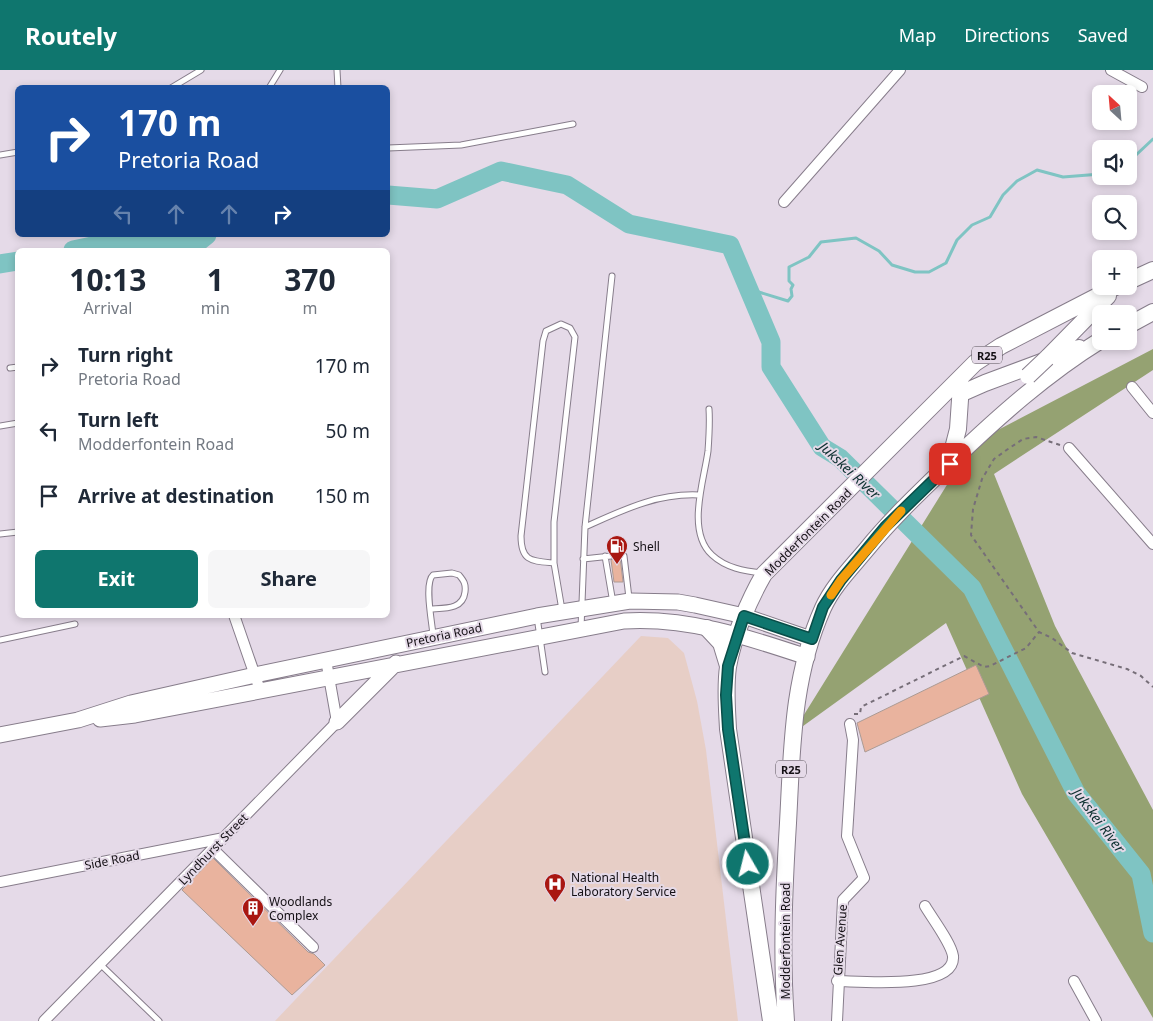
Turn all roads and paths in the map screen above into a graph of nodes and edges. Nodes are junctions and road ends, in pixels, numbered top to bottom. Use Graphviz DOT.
graph roads {
  1 [pos="201,70"];
  2 [pos="280,70"];
  3 [pos="337,70"];
  4 [pos="900,70"];
  5 [pos="1111,70"];
  6 [pos="176,85"];
  7 [pos="271,85"];
  8 [pos="338,85"];
  9 [pos="1142,87"];
  10 [pos="573,124"];
  11 [pos="390,148"];
  12 [pos="15,152"];
  13 [pos="0,155"];
  14 [pos="784,202"];
  15 [pos="1153,270"];
  16 [pos="612,276"];
  17 [pos="1137,277"];
  18 [pos="1100,295"];
  19 [pos="1109,295"];
  20 [pos="1153,312"];
  21 [pos="1137,321"];
  22 [pos="1092,343"];
  23 [pos="1092,346"];
  24 [pos="15,367"];
  25 [pos="10,368"];
  26 [pos="962,378"];
  27 [pos="1132,387"];
  28 [pos="960,394"];
  29 [pos="709,409"];
  30 [pos="1153,413"];
  31 [pos="992,423"];
  32 [pos="15,424"];
  33 [pos="0,426"];
  34 [pos="1069,448"];
  35 [pos="950,464"];
  36 [pos="699,495"];
  37 [pos="585,527"];
  38 [pos="15,532"];
  39 [pos="0,534"];
  40 [pos="1153,544"];
  41 [pos="624,556"];
  42 [pos="583,559"];
  43 [pos="554,563"];
  44 [pos="764,574"];
  45 [pos="630,601"];
  46 [pos="613,604"];
  47 [pos="580,608"];
  48 [pos="430,609"];
  49 [pos="562,612"];
  50 [pos="537,616"];
  51 [pos="744,616"];
  52 [pos="235,618"];
  53 [pos="75,624"];
  54 [pos="581,628"];
  55 [pos="708,628"];
  56 [pos="1039,632"];
  57 [pos="738,634"];
  58 [pos="539,636"];
  59 [pos="433,638"];
  60 [pos="812,639"];
  61 [pos="0,640"];
  62 [pos="437,656"];
  63 [pos="807,657"];
  64 [pos="326,660"];
  65 [pos="396,664"];
  66 [pos="728,666"];
  67 [pos="545,672"];
  68 [pos="255,675"];
  69 [pos="330,678"];
  70 [pos="1153,687"];
  71 [pos="260,690"];
  72 [pos="78,720"];
  73 [pos="337,722"];
  74 [pos="850,724"];
  75 [pos="0,735"];
  76 [pos="224,838"];
  77 [pos="213,849"];
  78 [pos="0,882"];
  79 [pos="925,906"];
  80 [pos="313,947"];
  81 [pos="100,964"];
  82 [pos="837,981"];
  83 [pos="1074,981"];
  84 [pos="44,1021"];
  85 [pos="159,1021"];
  86 [pos="771,1021"];
  87 [pos="786,1021"];
  88 [pos="837,1021"];
  89 [pos="1096,1021"];
  1 -- 6 [label="lane"];
  2 -- 7 [label="lane"];
  3 -- 8 [label="lane"];
  4 -- 14 [label="street"];
  5 -- 9 [label="street"];
  10 -- 11 [label="lane"];
  12 -- 13 [label="lane"];
  15 -- 17 [label="main road"];
  16 -- 37 [label="lane"];
  18 -- 26 [label="main road, Modderfontein Road / R25"];
  19 -- 31 [label="main road, bridge"];
  20 -- 21 [label="main road"];
  22 -- 28 [label="main road"];
  23 -- 31 [label="main road, Modderfontein Road / R25"];
  24 -- 25 [label="lane"];
  26 -- 28 [label="main road, R25"];
  26 -- 44 [label="main road, Modderfontein Road / R25"];
  27 -- 30 [label="street"];
  28 -- 35 [label="main road, R25"];
  29 -- 36 [label="lane"];
  31 -- 35 [label="main road, Modderfontein Road / R25"];
  32 -- 33 [label="lane"];
  34 -- 40 [label="street"];
  34 -- 56 [label="path"];
  35 -- 60 [label="main road, Modderfontein Road / R25"];
  36 -- 37 [label="lane"];
  36 -- 44 [label="lane"];
  37 -- 42 [label="lane"];
  38 -- 39 [label="lane"];
  41 -- 45 [label="lane"];
  42 -- 46 [label="lane"];
  42 -- 47 [label="lane"];
  43 -- 43 [label="lane"];
  43 -- 49 [label="lane"];
  44 -- 51 [label="main road, Modderfontein Road / R25"];
  45 -- 46 [label="main road, Pretoria Road"];
  45 -- 51 [label="main road, Pretoria Road"];
  46 -- 47 [label="main road, Pretoria Road"];
  47 -- 49 [label="main road, Pretoria Road"];
  47 -- 54 [label="lane"];
  48 -- 48 [label="lane"];
  48 -- 59 [label="lane"];
  49 -- 50 [label="main road, Pretoria Road"];
  50 -- 58 [label="lane"];
  50 -- 59 [label="main road, Pretoria Road"];
  51 -- 57 [label="main road, Modderfontein Road / R25"];
  51 -- 60 [label="main road, Pretoria Road"];
  52 -- 68 [label="street"];
  53 -- 61 [label="lane"];
  54 -- 55 [label="main road, Pretoria Road"];
  54 -- 58 [label="main road, Pretoria Road"];
  55 -- 57 [label="main road, Pretoria Road"];
  55 -- 66 [label="main road"];
  56 -- 70 [label="path"];
  56 -- 74 [label="path"];
  57 -- 63 [label="main road, Pretoria Road"];
  57 -- 66 [label="main road, Modderfontein Road / R25"];
  58 -- 62 [label="main road, Pretoria Road"];
  58 -- 67 [label="lane"];
  59 -- 62 [label="main road"];
  59 -- 64 [label="main road, Pretoria Road"];
  60 -- 63 [label="main road, Modderfontein Road / R25"];
  62 -- 65 [label="main road, Pretoria Road"];
  63 -- 87 [label="main road, Modderfontein Road / R25"];
  64 -- 68 [label="main road, Pretoria Road"];
  64 -- 69 [label="street"];
  65 -- 69 [label="main road, Pretoria Road"];
  65 -- 73 [label="main road"];
  66 -- 86 [label="main road, Modderfontein Road / R25"];
  68 -- 71 [label="street"];
  68 -- 72 [label="main road, Pretoria Road"];
  69 -- 71 [label="main road, Pretoria Road"];
  69 -- 73 [label="street"];
  71 -- 72 [label="main road, Pretoria Road"];
  72 -- 75 [label="main road, Pretoria Road"];
  73 -- 76 [label="street, Lyndhurst Street"];
  74 -- 82 [label="street, Glen Avenue"];
  76 -- 77 [label="street, Lyndhurst Street"];
  76 -- 78 [label="street, Side Road"];
  77 -- 80 [label="street"];
  77 -- 81 [label="street, Lyndhurst Street"];
  79 -- 82 [label="street"];
  81 -- 84 [label="street, Lyndhurst Street"];
  81 -- 85 [label="lane"];
  82 -- 88 [label="street, Glen Avenue"];
  83 -- 89 [label="street"];
}
